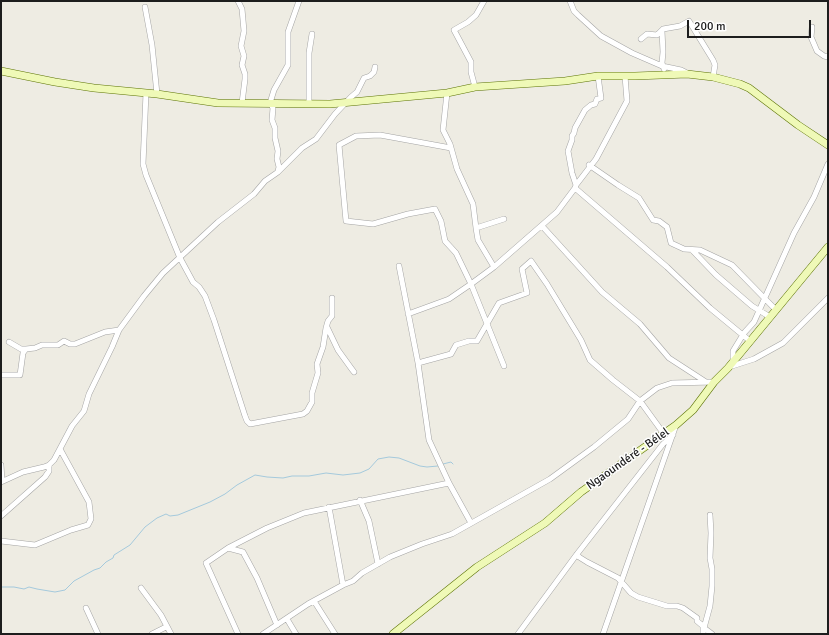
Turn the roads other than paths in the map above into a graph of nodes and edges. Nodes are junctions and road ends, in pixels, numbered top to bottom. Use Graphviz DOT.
graph roads {
  1 [pos="238,1"];
  2 [pos="300,1"];
  3 [pos="484,1"];
  4 [pos="570,1"];
  5 [pos="145,7"];
  6 [pos="812,27"];
  7 [pos="662,31"];
  8 [pos="312,34"];
  9 [pos="641,40"];
  10 [pos="828,57"];
  11 [pos="375,67"];
  12 [pos="663,67"];
  13 [pos="1,71"];
  14 [pos="688,74"];
  15 [pos="663,75"];
  16 [pos="598,76"];
  17 [pos="625,76"];
  18 [pos="713,77"];
  19 [pos="475,87"];
  20 [pos="146,93"];
  21 [pos="447,93"];
  22 [pos="157,94"];
  23 [pos="242,103"];
  24 [pos="270,103"];
  25 [pos="346,103"];
  26 [pos="309,104"];
  27 [pos="828,145"];
  28 [pos="451,148"];
  29 [pos="828,164"];
  30 [pos="590,165"];
  31 [pos="278,172"];
  32 [pos="575,186"];
  33 [pos="504,219"];
  34 [pos="542,226"];
  35 [pos="476,228"];
  36 [pos="828,247"];
  37 [pos="692,250"];
  38 [pos="180,258"];
  39 [pos="399,266"];
  40 [pos="494,267"];
  41 [pos="471,284"];
  42 [pos="332,298"];
  43 [pos="765,298"];
  44 [pos="828,298"];
  45 [pos="828,305"];
  46 [pos="820,306"];
  47 [pos="776,310"];
  48 [pos="759,311"];
  49 [pos="408,314"];
  50 [pos="770,317"];
  51 [pos="487,323"];
  52 [pos="326,326"];
  53 [pos="118,330"];
  54 [pos="743,335"];
  55 [pos="750,341"];
  56 [pos="9,342"];
  57 [pos="26,350"];
  58 [pos="734,360"];
  59 [pos="418,364"];
  60 [pos="504,366"];
  61 [pos="728,368"];
  62 [pos="354,372"];
  63 [pos="1,375"];
  64 [pos="711,382"];
  65 [pos="640,401"];
  66 [pos="676,425"];
  67 [pos="664,434"];
  68 [pos="674,436"];
  69 [pos="60,449"];
  70 [pos="1,465"];
  71 [pos="49,465"];
  72 [pos="1,482"];
  73 [pos="449,483"];
  74 [pos="360,500"];
  75 [pos="329,507"];
  76 [pos="710,515"];
  77 [pos="1,516"];
  78 [pos="471,523"];
  79 [pos="1,541"];
  80 [pos="228,548"];
  81 [pos="577,554"];
  82 [pos="378,564"];
  83 [pos="622,581"];
  84 [pos="343,585"];
  85 [pos="141,588"];
  86 [pos="314,601"];
  87 [pos="86,608"];
  88 [pos="287,619"];
  89 [pos="277,625"];
  90 [pos="166,627"];
  91 [pos="704,628"];
  92 [pos="98,634"];
  93 [pos="152,634"];
  94 [pos="171,634"];
  95 [pos="238,634"];
  96 [pos="263,634"];
  97 [pos="296,634"];
  98 [pos="334,634"];
  99 [pos="393,634"];
  100 [pos="518,634"];
  101 [pos="603,634"];
  102 [pos="703,634"];
  103 [pos="712,634"];
  1 -- 23 [label="street"];
  2 -- 24 [label="street"];
  3 -- 19 [label="street"];
  4 -- 12 [label="street"];
  5 -- 22 [label="street"];
  6 -- 10 [label="street"];
  7 -- 9 [label="street"];
  7 -- 12 [label="street"];
  7 -- 18 [label="street"];
  8 -- 26 [label="street"];
  11 -- 25 [label="street"];
  12 -- 14 [label="street"];
  12 -- 15 [label="street"];
  13 -- 20 [label="street"];
  14 -- 15 [label="street"];
  14 -- 18 [label="street"];
  15 -- 17 [label="street"];
  16 -- 17 [label="street"];
  16 -- 19 [label="street"];
  16 -- 32 [label="street"];
  17 -- 30 [label="street"];
  18 -- 27 [label="street"];
  19 -- 21 [label="street"];
  20 -- 22 [label="street"];
  20 -- 38 [label="street"];
  21 -- 25 [label="street"];
  21 -- 28 [label="street"];
  22 -- 23 [label="street"];
  23 -- 24 [label="street"];
  24 -- 26 [label="street"];
  24 -- 31 [label="street"];
  25 -- 26 [label="street"];
  25 -- 31 [label="street"];
  28 -- 35 [label="street"];
  28 -- 41 [label="street"];
  29 -- 43 [label="street"];
  30 -- 32 [label="street"];
  30 -- 37 [label="street"];
  31 -- 38 [label="street"];
  32 -- 34 [label="street"];
  32 -- 54 [label="street"];
  33 -- 35 [label="street"];
  34 -- 40 [label="street"];
  34 -- 64 [label="street"];
  35 -- 40 [label="street"];
  36 -- 47 [label="street, Ngaoundéré - Bélel"];
  37 -- 43 [label="street"];
  37 -- 48 [label="street"];
  38 -- 52 [label="street"];
  38 -- 53 [label="street"];
  39 -- 49 [label="street"];
  40 -- 41 [label="street"];
  41 -- 49 [label="street"];
  41 -- 51 [label="street"];
  42 -- 52 [label="street"];
  43 -- 47 [label="street"];
  43 -- 48 [label="street"];
  44 -- 46 [label="street"];
  45 -- 46 [label="street"];
  46 -- 61 [label="street"];
  47 -- 50 [label="street, Ngaoundéré - Bélel"];
  48 -- 50 [label="street"];
  48 -- 54 [label="street"];
  49 -- 59 [label="street"];
  50 -- 55 [label="street, Ngaoundéré - Bélel"];
  51 -- 59 [label="street"];
  51 -- 60 [label="street"];
  51 -- 65 [label="street"];
  52 -- 62 [label="street"];
  53 -- 57 [label="street"];
  53 -- 69 [label="street"];
  54 -- 55 [label="street"];
  54 -- 58 [label="street"];
  55 -- 58 [label="street, Ngaoundéré - Bélel"];
  56 -- 57 [label="street"];
  57 -- 63 [label="street"];
  58 -- 61 [label="street, Ngaoundéré - Bélel"];
  59 -- 73 [label="street"];
  61 -- 64 [label="street, Ngaoundéré - Bélel"];
  64 -- 65 [label="street"];
  64 -- 66 [label="street, Ngaoundéré - Bélel"];
  65 -- 67 [label="street"];
  65 -- 78 [label="street"];
  66 -- 67 [label="street, Ngaoundéré - Bélel"];
  66 -- 68 [label="street"];
  67 -- 99 [label="street, Ngaoundéré - Bélel"];
  68 -- 81 [label="street"];
  68 -- 83 [label="street"];
  69 -- 71 [label="street"];
  69 -- 79 [label="street"];
  70 -- 72 [label="street"];
  71 -- 72 [label="street"];
  71 -- 77 [label="street"];
  73 -- 74 [label="street"];
  73 -- 78 [label="street"];
  74 -- 75 [label="street"];
  74 -- 82 [label="street"];
  75 -- 80 [label="street"];
  75 -- 84 [label="street"];
  76 -- 91 [label="street"];
  78 -- 82 [label="street"];
  80 -- 89 [label="street"];
  80 -- 95 [label="street"];
  81 -- 83 [label="street"];
  81 -- 100 [label="street"];
  82 -- 84 [label="street"];
  83 -- 91 [label="street"];
  83 -- 101 [label="street"];
  84 -- 86 [label="street"];
  85 -- 90 [label="street"];
  86 -- 88 [label="street"];
  86 -- 98 [label="street"];
  87 -- 92 [label="street"];
  88 -- 89 [label="street"];
  88 -- 97 [label="street"];
  89 -- 96 [label="street"];
  90 -- 93 [label="street"];
  90 -- 94 [label="street"];
  91 -- 102 [label="street"];
  91 -- 103 [label="street"];
}
